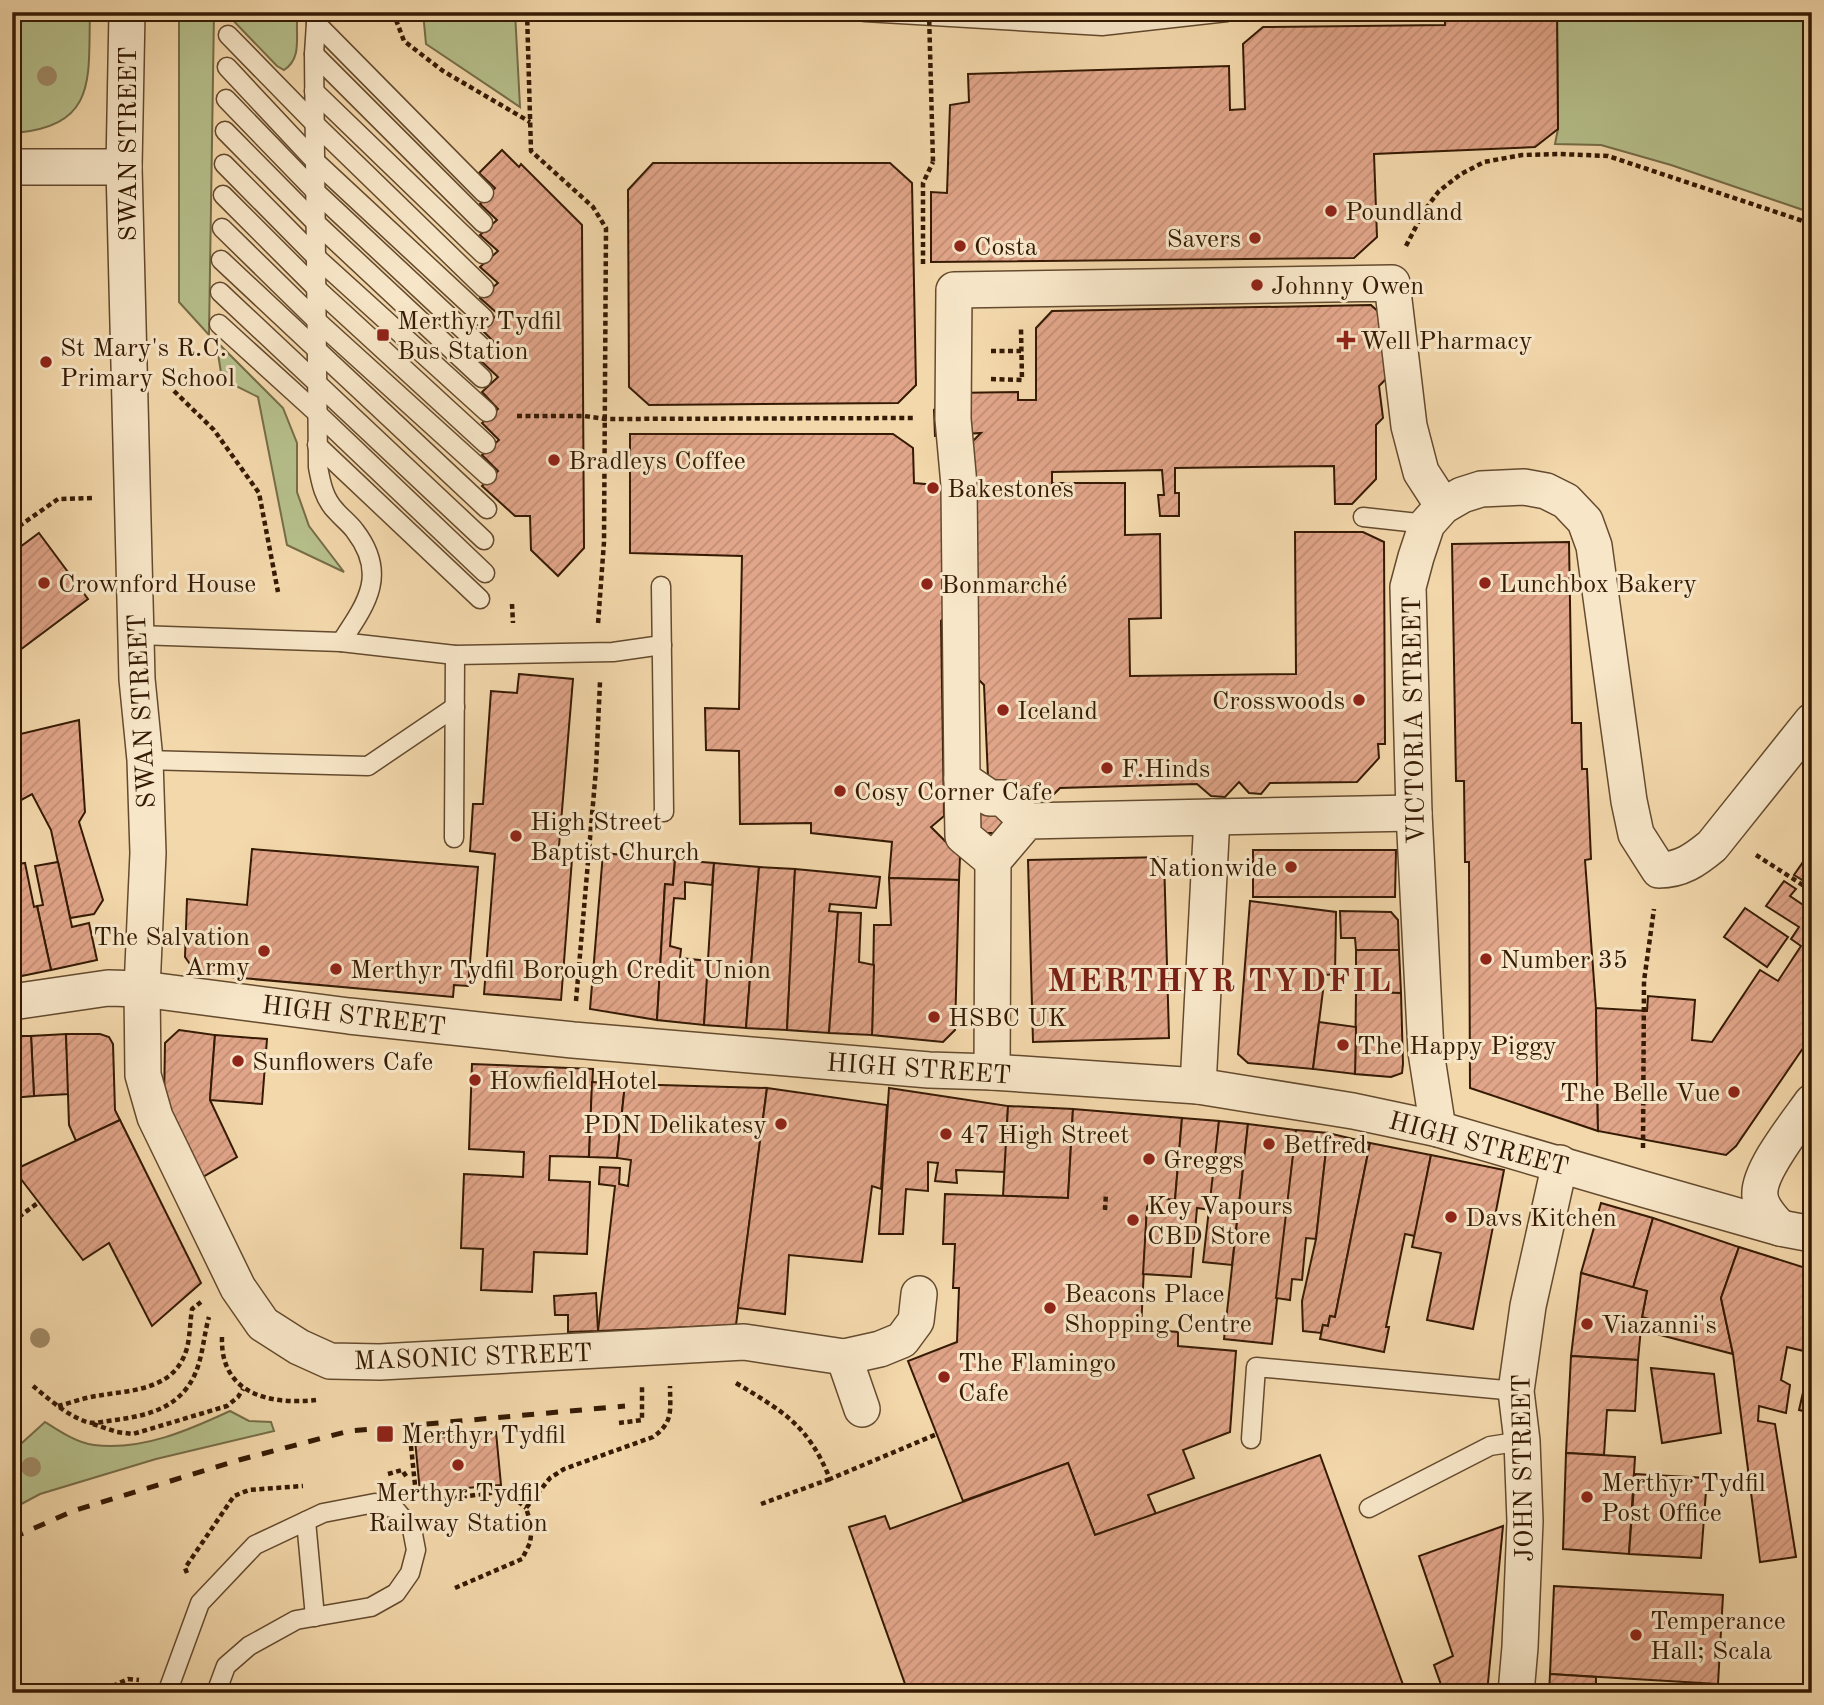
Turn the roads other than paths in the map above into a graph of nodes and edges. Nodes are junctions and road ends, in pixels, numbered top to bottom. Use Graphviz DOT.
graph roads {
  1 [pos="127,12"];
  2 [pos="865,12"];
  3 [pos="1227,12"];
  4 [pos="964,15"];
  5 [pos="319,18"];
  6 [pos="228,34"];
  7 [pos="314,54"];
  8 [pos="227,67"];
  9 [pos="314,91"];
  10 [pos="226,99"];
  11 [pos="315,124"];
  12 [pos="225,131"];
  13 [pos="315,161"];
  14 [pos="224,164"];
  15 [pos="12,167"];
  16 [pos="124,167"];
  17 [pos="316,192"];
  18 [pos="484,193"];
  19 [pos="223,195"];
  20 [pos="316,222"];
  21 [pos="483,223"];
  22 [pos="222,228"];
  23 [pos="483,254"];
  24 [pos="316,257"];
  25 [pos="221,260"];
  26 [pos="316,288"];
  27 [pos="484,288"];
  28 [pos="220,292"];
  29 [pos="484,318"];
  30 [pos="316,320"];
  31 [pos="219,324"];
  32 [pos="317,350"];
  33 [pos="485,350"];
  34 [pos="482,378"];
  35 [pos="317,383"];
  36 [pos="487,412"];
  37 [pos="317,413"];
  38 [pos="486,443"];
  39 [pos="317,445"];
  40 [pos="486,475"];
  41 [pos="487,509"];
  42 [pos="1435,515"];
  43 [pos="1363,516"];
  44 [pos="484,540"];
  45 [pos="485,573"];
  46 [pos="662,586"];
  47 [pos="480,599"];
  48 [pos="137,635"];
  49 [pos="341,642"];
  50 [pos="662,645"];
  51 [pos="455,655"];
  52 [pos="455,707"];
  53 [pos="1812,721"];
  54 [pos="145,760"];
  55 [pos="976,788"];
  56 [pos="664,812"];
  57 [pos="1413,813"];
  58 [pos="1212,817"];
  59 [pos="1027,821"];
  60 [pos="454,838"];
  61 [pos="993,861"];
  62 [pos="142,989"];
  63 [pos="12,1003"];
  64 [pos="992,1072"];
  65 [pos="1198,1086"];
  66 [pos="1812,1102"];
  67 [pos="1438,1129"];
  68 [pos="1560,1163"];
  69 [pos="1796,1231"];
  70 [pos="919,1294"];
  71 [pos="844,1357"];
  72 [pos="1516,1391"];
  73 [pos="862,1409"];
  74 [pos="1251,1439"];
  75 [pos="1522,1441"];
  76 [pos="1369,1508"];
  77 [pos="306,1521"];
  78 [pos="316,1617"];
  79 [pos="169,1687"];
  80 [pos="216,1693"];
  81 [pos="1516,1693"];
  1 -- 16 [label="street, SWAN STREET"];
  2 -- 4 [label="lane"];
  3 -- 4 [label="lane"];
  5 -- 7 [label="lane"];
  5 -- 18 [label="lane"];
  6 -- 11 [label="lane"];
  7 -- 9 [label="lane"];
  7 -- 21 [label="lane"];
  8 -- 13 [label="lane"];
  9 -- 11 [label="lane"];
  9 -- 23 [label="lane"];
  10 -- 17 [label="lane"];
  11 -- 13 [label="lane"];
  11 -- 27 [label="lane"];
  12 -- 20 [label="lane"];
  13 -- 17 [label="lane"];
  13 -- 29 [label="lane"];
  14 -- 24 [label="lane"];
  15 -- 16 [label="street"];
  16 -- 48 [label="street, SWAN STREET"];
  17 -- 20 [label="lane"];
  17 -- 33 [label="lane"];
  19 -- 26 [label="lane"];
  20 -- 24 [label="lane"];
  20 -- 34 [label="lane"];
  22 -- 30 [label="lane"];
  24 -- 26 [label="lane"];
  24 -- 36 [label="lane"];
  25 -- 32 [label="lane"];
  26 -- 30 [label="lane"];
  26 -- 38 [label="lane"];
  28 -- 35 [label="lane"];
  30 -- 32 [label="lane"];
  30 -- 40 [label="lane"];
  31 -- 37 [label="lane"];
  32 -- 35 [label="lane"];
  32 -- 41 [label="lane"];
  35 -- 37 [label="lane"];
  35 -- 44 [label="lane"];
  37 -- 39 [label="lane"];
  37 -- 45 [label="lane"];
  39 -- 47 [label="lane"];
  39 -- 49 [label="lane"];
  42 -- 43 [label="lane"];
  42 -- 53 [label="street"];
  42 -- 55 [label="street"];
  42 -- 57 [label="street, VICTORIA STREET"];
  46 -- 50 [label="lane"];
  48 -- 49 [label="lane"];
  48 -- 54 [label="street, SWAN STREET"];
  49 -- 51 [label="lane"];
  50 -- 51 [label="lane"];
  50 -- 56 [label="lane"];
  51 -- 52 [label="lane"];
  52 -- 54 [label="lane"];
  52 -- 60 [label="lane"];
  54 -- 62 [label="street, SWAN STREET"];
  55 -- 59 [label="street"];
  55 -- 61 [label="street"];
  57 -- 58 [label="street"];
  57 -- 67 [label="street, VICTORIA STREET"];
  58 -- 59 [label="street"];
  58 -- 65 [label="street"];
  59 -- 61 [label="street"];
  61 -- 64 [label="street"];
  62 -- 63 [label="street, HIGH STREET"];
  62 -- 64 [label="street, HIGH STREET"];
  62 -- 71 [label="street, MASONIC STREET"];
  64 -- 65 [label="street, HIGH STREET"];
  65 -- 67 [label="street, HIGH STREET"];
  66 -- 69 [label="street"];
  67 -- 68 [label="street, HIGH STREET"];
  68 -- 69 [label="street, HIGH STREET"];
  68 -- 72 [label="street, JOHN STREET"];
  70 -- 71 [label="street, MASONIC STREET"];
  71 -- 73 [label="street"];
  72 -- 74 [label="lane"];
  72 -- 75 [label="street, JOHN STREET"];
  75 -- 76 [label="lane"];
  75 -- 81 [label="street, JOHN STREET"];
  77 -- 78 [label="lane"];
  77 -- 78 [label="lane"];
  77 -- 79 [label="lane"];
  78 -- 80 [label="lane"];
}
